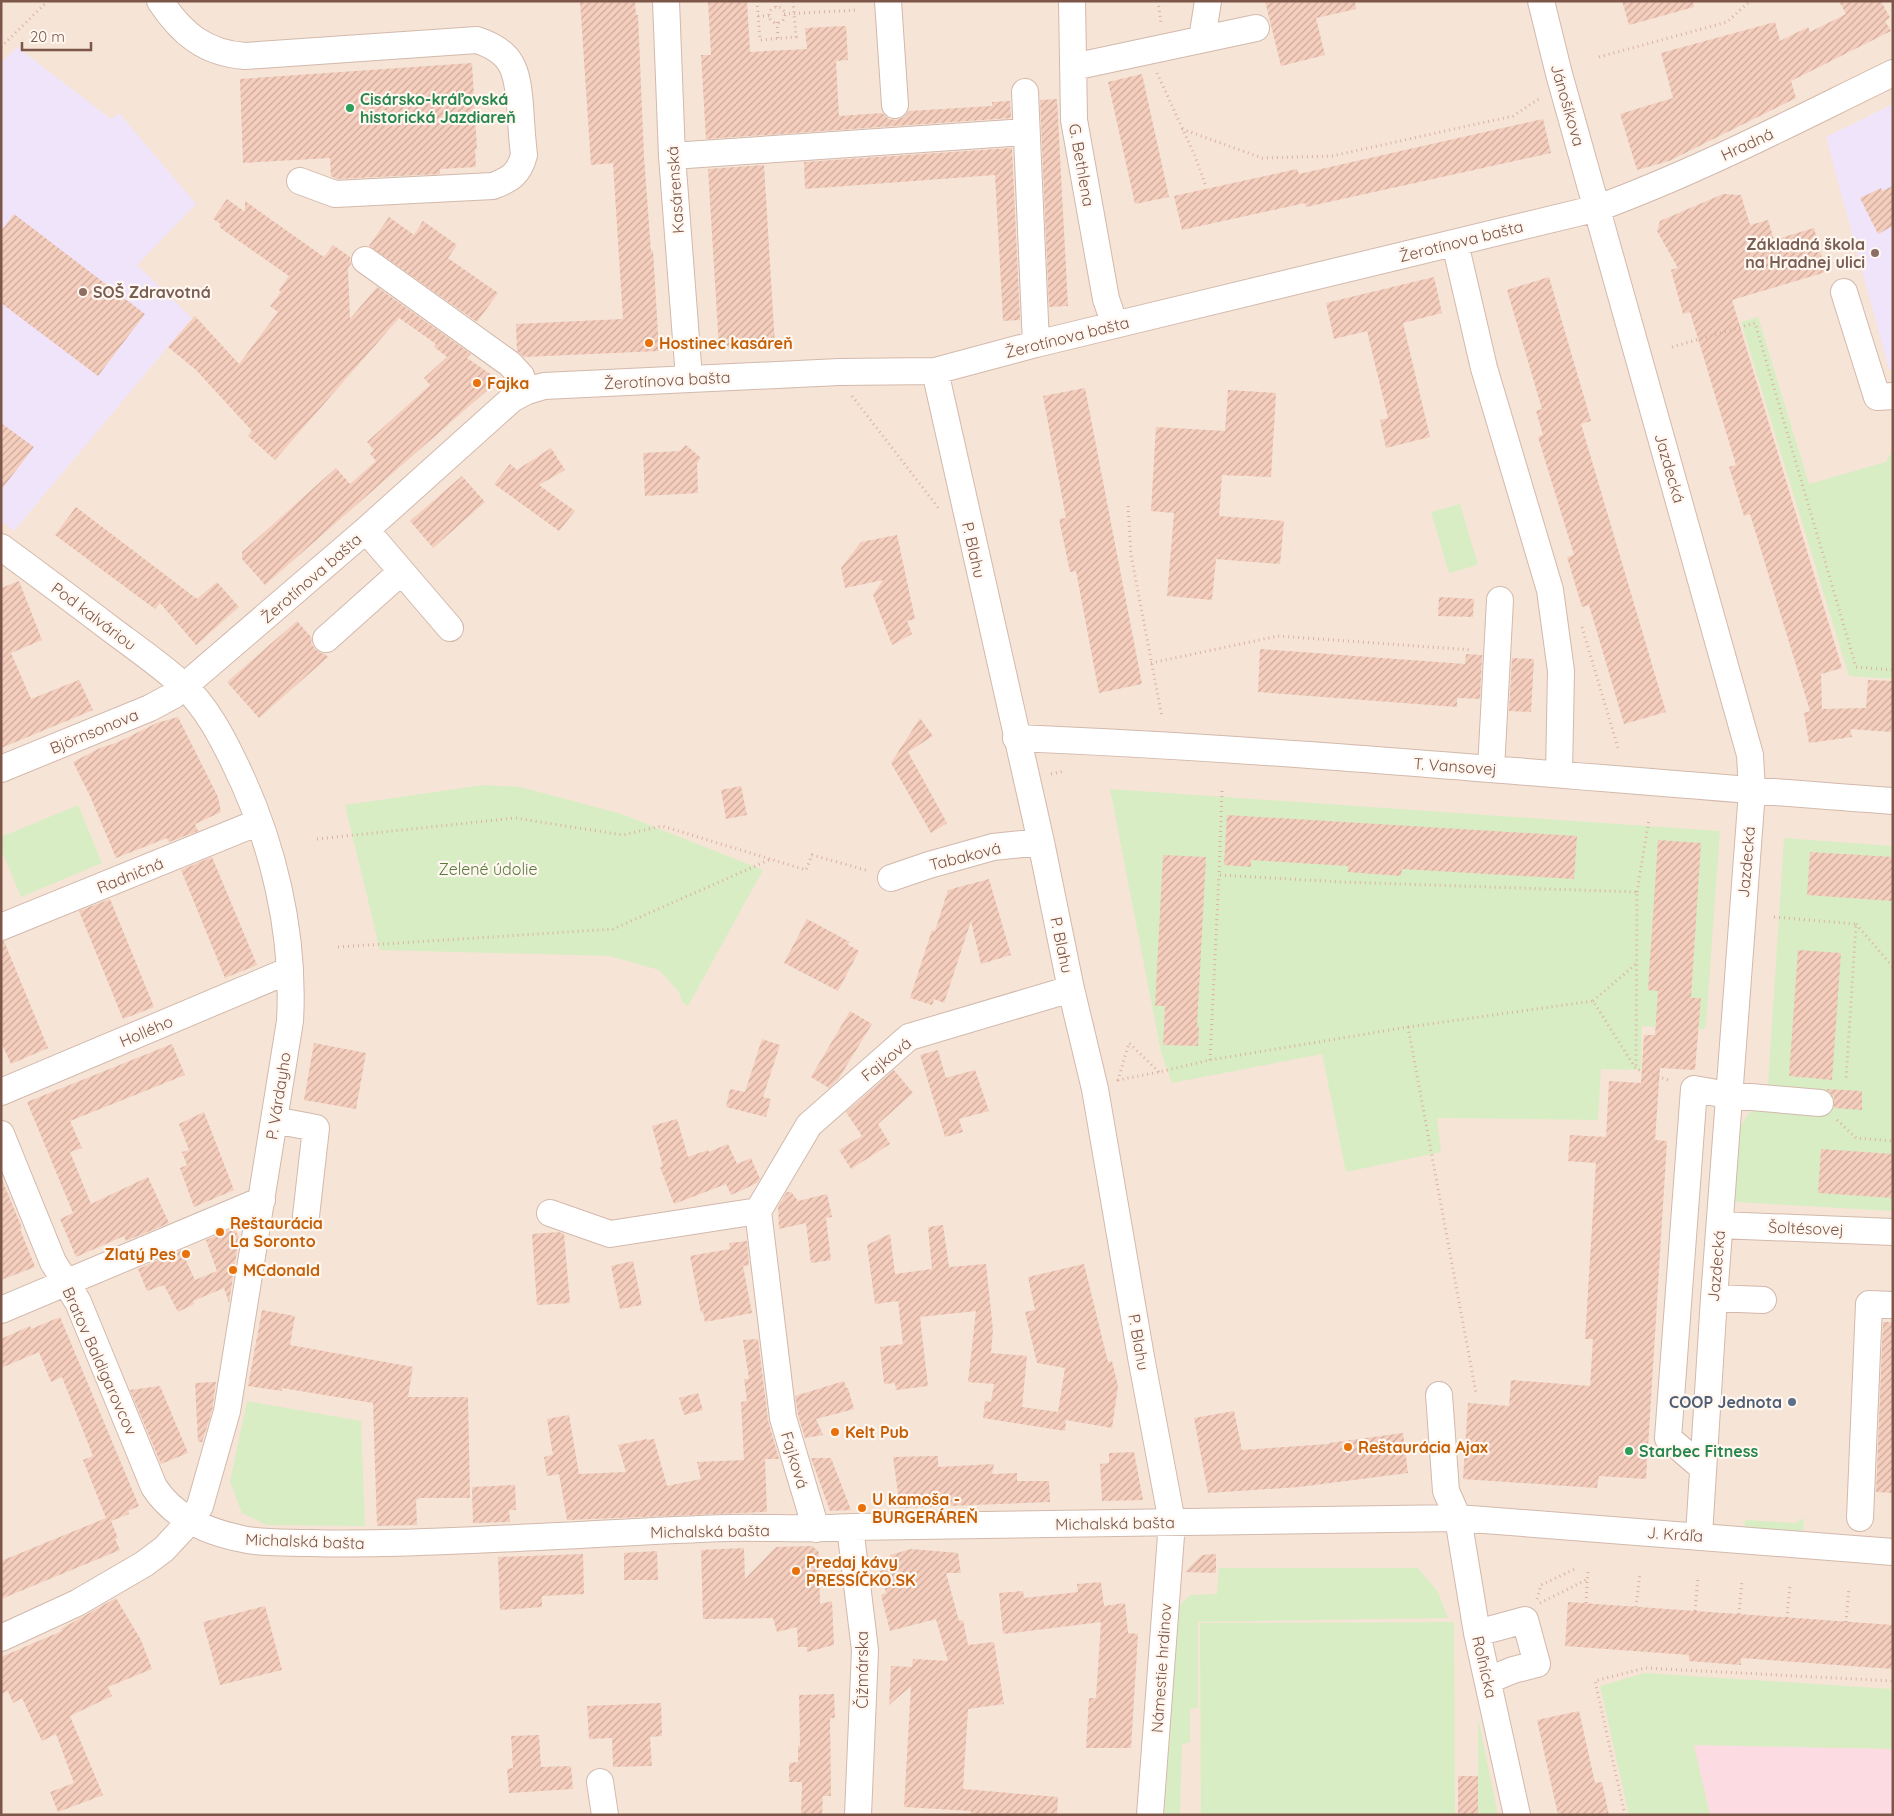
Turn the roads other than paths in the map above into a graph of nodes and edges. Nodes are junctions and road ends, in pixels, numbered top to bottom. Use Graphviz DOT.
graph roads {
  1 [pos="160,1"];
  2 [pos="666,1"];
  3 [pos="888,1"];
  4 [pos="1072,1"];
  5 [pos="1208,1"];
  6 [pos="1541,1"];
  7 [pos="1256,28"];
  8 [pos="1202,39"];
  9 [pos="1073,67"];
  10 [pos="1893,73"];
  11 [pos="1024,92"];
  12 [pos="895,104"];
  13 [pos="1026,132"];
  14 [pos="672,156"];
  15 [pos="300,181"];
  16 [pos="1598,208"];
  17 [pos="1455,242"];
  18 [pos="365,260"];
  19 [pos="1844,292"];
  20 [pos="1115,325"];
  21 [pos="1036,344"];
  22 [pos="935,371"];
  23 [pos="688,378"];
  24 [pos="527,391"];
  25 [pos="1893,396"];
  26 [pos="366,530"];
  27 [pos="1,546"];
  28 [pos="402,572"];
  29 [pos="1500,600"];
  30 [pos="450,628"];
  31 [pos="326,639"];
  32 [pos="185,687"];
  33 [pos="1016,738"];
  34 [pos="1,769"];
  35 [pos="1491,769"];
  36 [pos="1559,774"];
  37 [pos="1752,791"];
  38 [pos="1893,801"];
  39 [pos="259,822"];
  40 [pos="1041,842"];
  41 [pos="891,878"];
  42 [pos="1,927"];
  43 [pos="290,970"];
  44 [pos="1071,988"];
  45 [pos="1,1092"];
  46 [pos="1728,1095"];
  47 [pos="1820,1104"];
  48 [pos="274,1120"];
  49 [pos="1,1134"];
  50 [pos="262,1200"];
  51 [pos="758,1211"];
  52 [pos="550,1213"];
  53 [pos="306,1216"];
  54 [pos="1720,1225"];
  55 [pos="1893,1232"];
  56 [pos="67,1283"];
  57 [pos="1714,1298"];
  58 [pos="1763,1300"];
  59 [pos="1893,1305"];
  60 [pos="1,1310"];
  61 [pos="1440,1395"];
  62 [pos="1703,1468"];
  63 [pos="1458,1518"];
  64 [pos="1860,1518"];
  65 [pos="191,1520"];
  66 [pos="1172,1522"];
  67 [pos="850,1527"];
  68 [pos="816,1529"];
  69 [pos="1699,1536"];
  70 [pos="1893,1552"];
  71 [pos="1477,1633"];
  72 [pos="1,1638"];
  73 [pos="1488,1680"];
  74 [pos="600,1782"];
  75 [pos="604,1815"];
  76 [pos="858,1815"];
  77 [pos="1150,1815"];
  78 [pos="1517,1815"];
  1 -- 15 [label="street"];
  2 -- 14 [label="street, Kasárenská"];
  3 -- 12 [label="street"];
  4 -- 9 [label="street, G. Bethlena"];
  5 -- 8 [label="street"];
  6 -- 16 [label="street, Jánošíkova"];
  7 -- 8 [label="street"];
  8 -- 9 [label="street"];
  9 -- 20 [label="street, G. Bethlena"];
  10 -- 16 [label="street, Hradná"];
  11 -- 13 [label="street"];
  13 -- 14 [label="street"];
  13 -- 21 [label="street"];
  14 -- 23 [label="street, Kasárenská"];
  16 -- 17 [label="street, Žerotínova bašta"];
  16 -- 37 [label="street, Jazdecká"];
  17 -- 20 [label="street, Žerotínova bašta"];
  17 -- 36 [label="street"];
  18 -- 24 [label="street"];
  19 -- 25 [label="street"];
  20 -- 21 [label="street, Žerotínova bašta"];
  21 -- 22 [label="street, Žerotínova bašta"];
  22 -- 23 [label="street, Žerotínova bašta"];
  22 -- 33 [label="street, P. Blahu"];
  23 -- 24 [label="street, Žerotínova bašta"];
  24 -- 26 [label="street, Žerotínova bašta"];
  26 -- 28 [label="street"];
  26 -- 32 [label="street, Žerotínova bašta"];
  27 -- 32 [label="street, Pod kalváriou"];
  28 -- 30 [label="street"];
  28 -- 31 [label="street"];
  29 -- 35 [label="street"];
  32 -- 34 [label="street, Björnsonova"];
  32 -- 39 [label="street, P. Várdayho"];
  33 -- 35 [label="street, T. Vansovej"];
  33 -- 40 [label="street, P. Blahu"];
  35 -- 36 [label="street, T. Vansovej"];
  36 -- 37 [label="street, T. Vansovej"];
  37 -- 38 [label="street, T. Vansovej"];
  37 -- 46 [label="street, Jazdecká"];
  39 -- 42 [label="street, Radničná"];
  39 -- 43 [label="street, P. Várdayho"];
  40 -- 41 [label="street, Tabaková"];
  40 -- 44 [label="street, P. Blahu"];
  43 -- 45 [label="street, Hollého"];
  43 -- 48 [label="street, P. Várdayho"];
  44 -- 51 [label="street, Fajková"];
  44 -- 66 [label="street, P. Blahu"];
  46 -- 47 [label="street"];
  46 -- 54 [label="street, Jazdecká"];
  46 -- 62 [label="street"];
  48 -- 50 [label="street, P. Várdayho"];
  48 -- 53 [label="street"];
  49 -- 56 [label="street, Bratov Baldigarovcov"];
  50 -- 56 [label="street"];
  50 -- 65 [label="street, P. Várdayho"];
  51 -- 52 [label="street"];
  51 -- 68 [label="street, Fajková"];
  54 -- 55 [label="street, Šoltésovej"];
  54 -- 57 [label="street, Jazdecká"];
  56 -- 60 [label="street"];
  56 -- 65 [label="street, Bratov Baldigarovcov"];
  57 -- 58 [label="street"];
  57 -- 62 [label="street, Jazdecká"];
  59 -- 64 [label="street"];
  61 -- 63 [label="street, Roľnícka"];
  62 -- 69 [label="street, Jazdecká"];
  63 -- 66 [label="street, Michalská bašta"];
  63 -- 69 [label="street, J. Kráľa"];
  63 -- 71 [label="street, Roľnícka"];
  65 -- 68 [label="street, Michalská bašta"];
  65 -- 72 [label="street"];
  66 -- 67 [label="street, Michalská bašta"];
  66 -- 77 [label="street, Námestie hrdinov"];
  67 -- 68 [label="street, Michalská bašta"];
  67 -- 76 [label="street, Čižmárska"];
  69 -- 70 [label="street, J. Kráľa"];
  71 -- 73 [label="street, Roľnícka"];
  71 -- 73 [label="street"];
  73 -- 78 [label="street, Roľnícka"];
  74 -- 75 [label="street"];
}
